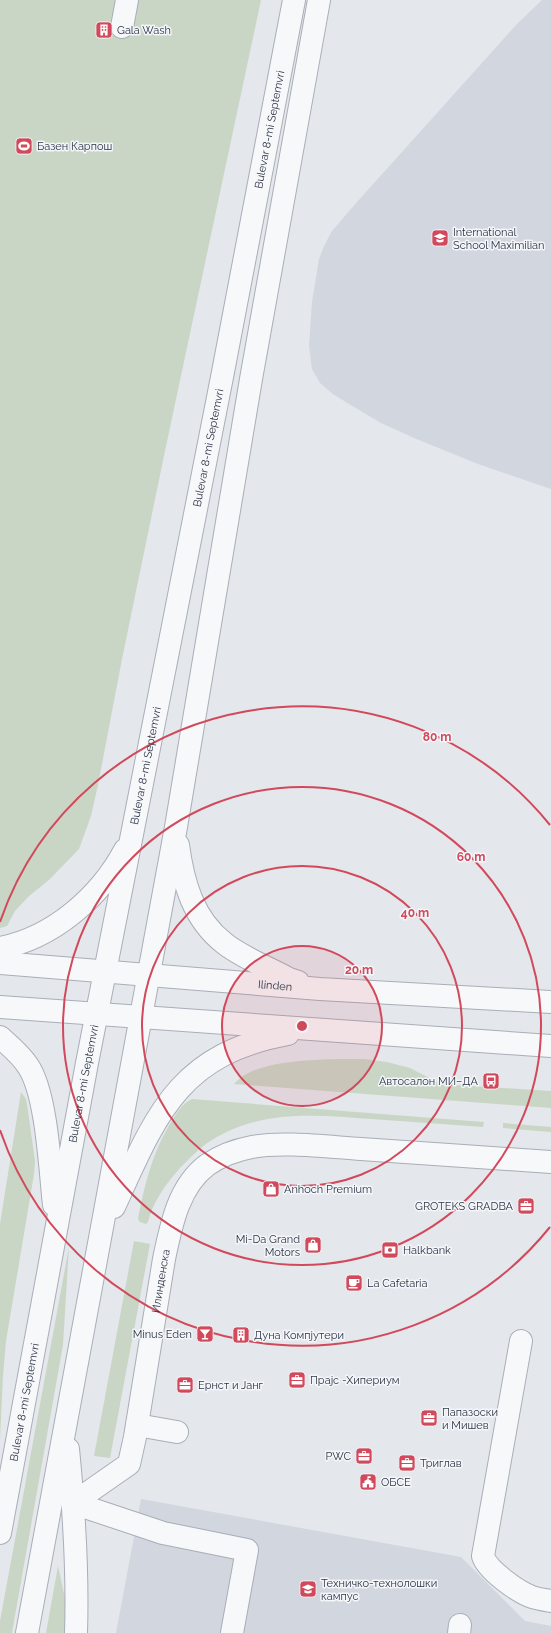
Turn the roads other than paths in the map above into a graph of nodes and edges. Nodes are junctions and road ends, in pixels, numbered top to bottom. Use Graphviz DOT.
graph roads {
  1 [pos="127,0"];
  2 [pos="294,0"];
  3 [pos="319,0"];
  4 [pos="122,27"];
  5 [pos="135,823"];
  6 [pos="176,827"];
  7 [pos="0,948"];
  8 [pos="0,963"];
  9 [pos="106,972"];
  10 [pos="149,975"];
  11 [pos="320,989"];
  12 [pos="551,1002"];
  13 [pos="0,1007"];
  14 [pos="97,1014"];
  15 [pos="141,1017"];
  16 [pos="318,1030"];
  17 [pos="0,1037"];
  18 [pos="551,1046"];
  19 [pos="551,1162"];
  20 [pos="56,1228"];
  21 [pos="100,1237"];
  22 [pos="521,1341"];
  23 [pos="66,1422"];
  24 [pos="136,1431"];
  25 [pos="176,1438"];
  26 [pos="73,1503"];
  27 [pos="0,1533"];
  28 [pos="542,1599"];
  29 [pos="28,1633"];
  30 [pos="76,1633"];
  31 [pos="232,1633"];
  1 -- 4 [label="street"];
  2 -- 5 [label="street, Bulevar 8-mi Septemvri"];
  3 -- 6 [label="street"];
  5 -- 7 [label="street"];
  5 -- 9 [label="street, Bulevar 8-mi Septemvri"];
  6 -- 10 [label="street"];
  6 -- 11 [label="street"];
  8 -- 9 [label="street, Ilinden"];
  9 -- 10 [label="street, Ilinden"];
  9 -- 14 [label="street, Bulevar 8-mi Septemvri"];
  10 -- 11 [label="street, Ilinden"];
  10 -- 15 [label="street"];
  11 -- 12 [label="street, Ilinden"];
  13 -- 14 [label="street"];
  14 -- 15 [label="street"];
  14 -- 20 [label="street, Bulevar 8-mi Septemvri"];
  15 -- 16 [label="street"];
  15 -- 21 [label="street"];
  16 -- 18 [label="street"];
  16 -- 21 [label="street"];
  17 -- 20 [label="street"];
  19 -- 24 [label="street, Илинденска"];
  20 -- 27 [label="street, Bulevar 8-mi Septemvri"];
  21 -- 23 [label="street"];
  22 -- 28 [label="street"];
  23 -- 26 [label="street"];
  23 -- 29 [label="street"];
  24 -- 25 [label="street"];
  24 -- 26 [label="street, Илинденска"];
  26 -- 30 [label="street"];
  26 -- 31 [label="street"];
}
